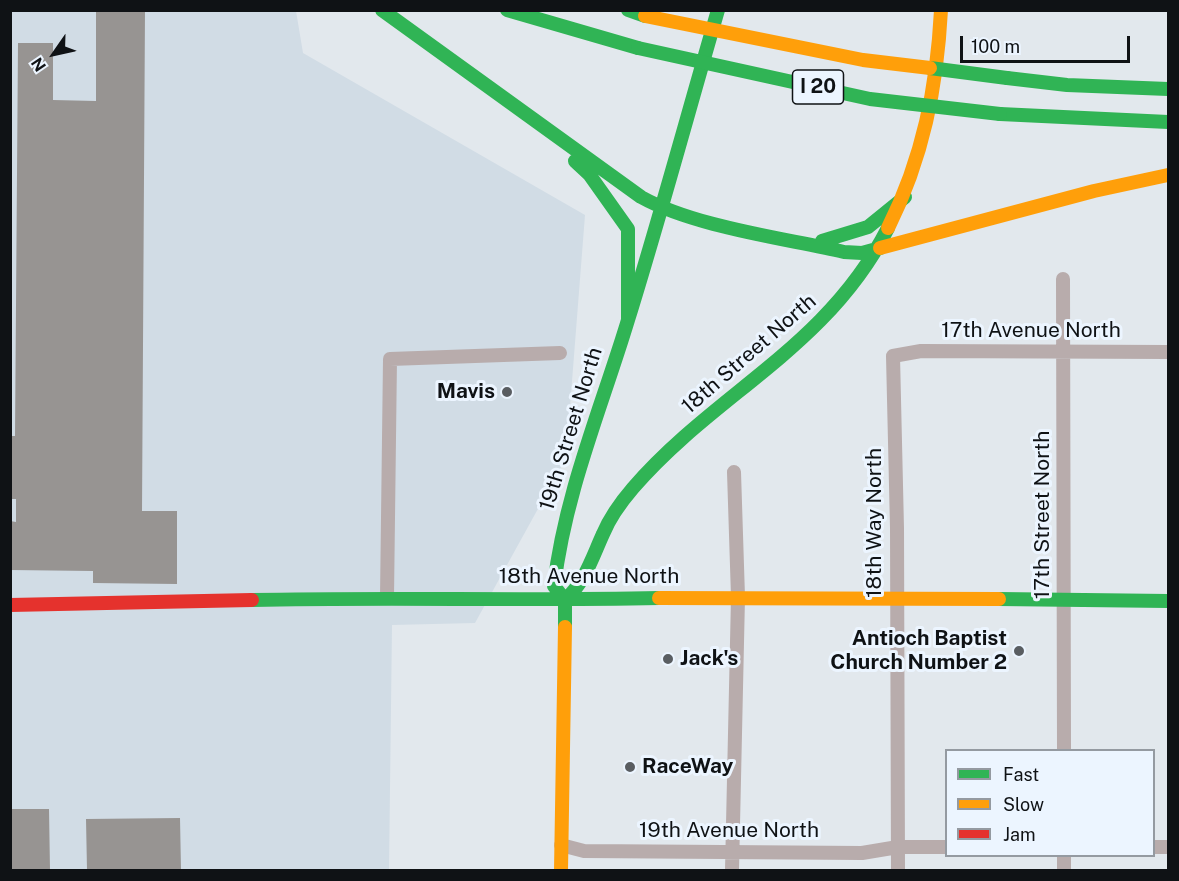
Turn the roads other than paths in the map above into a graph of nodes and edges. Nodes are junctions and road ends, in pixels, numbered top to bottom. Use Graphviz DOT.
graph roads {
  1 [pos="382,10"];
  2 [pos="507,10"];
  3 [pos="628,10"];
  4 [pos="718,10"];
  5 [pos="941,10"];
  6 [pos="1168,89"];
  7 [pos="500,93"];
  8 [pos="1168,122"];
  9 [pos="1168,175"];
  10 [pos="905,197"];
  11 [pos="659,207"];
  12 [pos="813,243"];
  13 [pos="877,249"];
  14 [pos="1063,279"];
  15 [pos="628,319"];
  16 [pos="1063,351"];
  17 [pos="1168,352"];
  18 [pos="560,353"];
  19 [pos="893,356"];
  20 [pos="734,472"];
  21 [pos="387,597"];
  22 [pos="738,597"];
  23 [pos="896,599"];
  24 [pos="565,600"];
  25 [pos="1064,600"];
  26 [pos="1168,601"];
  27 [pos="10,605"];
  28 [pos="1064,749"];
  29 [pos="561,845"];
  30 [pos="898,847"];
  31 [pos="945,847"];
  32 [pos="732,854"];
  33 [pos="561,870"];
  34 [pos="732,870"];
  35 [pos="898,870"];
  1 -- 7 [label="main road"];
  2 -- 8 [label="main road, I 20, bridge"];
  3 -- 6 [label="main road, I 20, bridge"];
  4 -- 11 [label="main road, 19th Street North"];
  5 -- 10 [label="main road, 18th Street North"];
  7 -- 11 [label="main road"];
  7 -- 15 [label="main road"];
  9 -- 13 [label="main road"];
  10 -- 12 [label="main road"];
  10 -- 13 [label="main road, 18th Street North"];
  11 -- 12 [label="main road"];
  11 -- 15 [label="main road, 19th Street North"];
  12 -- 13 [label="main road"];
  13 -- 24 [label="main road, 18th Street North"];
  14 -- 16 [label="street, 17th Street North"];
  15 -- 24 [label="main road, 19th Street North"];
  16 -- 17 [label="street, 17th Avenue North"];
  16 -- 19 [label="street, 17th Avenue North"];
  16 -- 25 [label="street, 17th Street North"];
  18 -- 21 [label="street"];
  19 -- 23 [label="street, 18th Way North"];
  20 -- 22 [label="street"];
  21 -- 24 [label="main road, 18th Avenue North"];
  21 -- 27 [label="main road, 18th Avenue North"];
  22 -- 23 [label="main road, 18th Avenue North"];
  22 -- 24 [label="main road, 18th Avenue North"];
  22 -- 32 [label="street"];
  23 -- 25 [label="main road, 18th Avenue North"];
  23 -- 30 [label="street, 18th Way North"];
  24 -- 29 [label="main road, 19th Street North"];
  25 -- 26 [label="main road, 18th Avenue North"];
  25 -- 28 [label="street, 17th Street North"];
  29 -- 32 [label="street, 19th Avenue North"];
  29 -- 33 [label="main road, 19th Street North"];
  30 -- 31 [label="street, 19th Avenue North"];
  30 -- 32 [label="street, 19th Avenue North"];
  30 -- 35 [label="street, 18th Way North"];
  32 -- 34 [label="street"];
}
